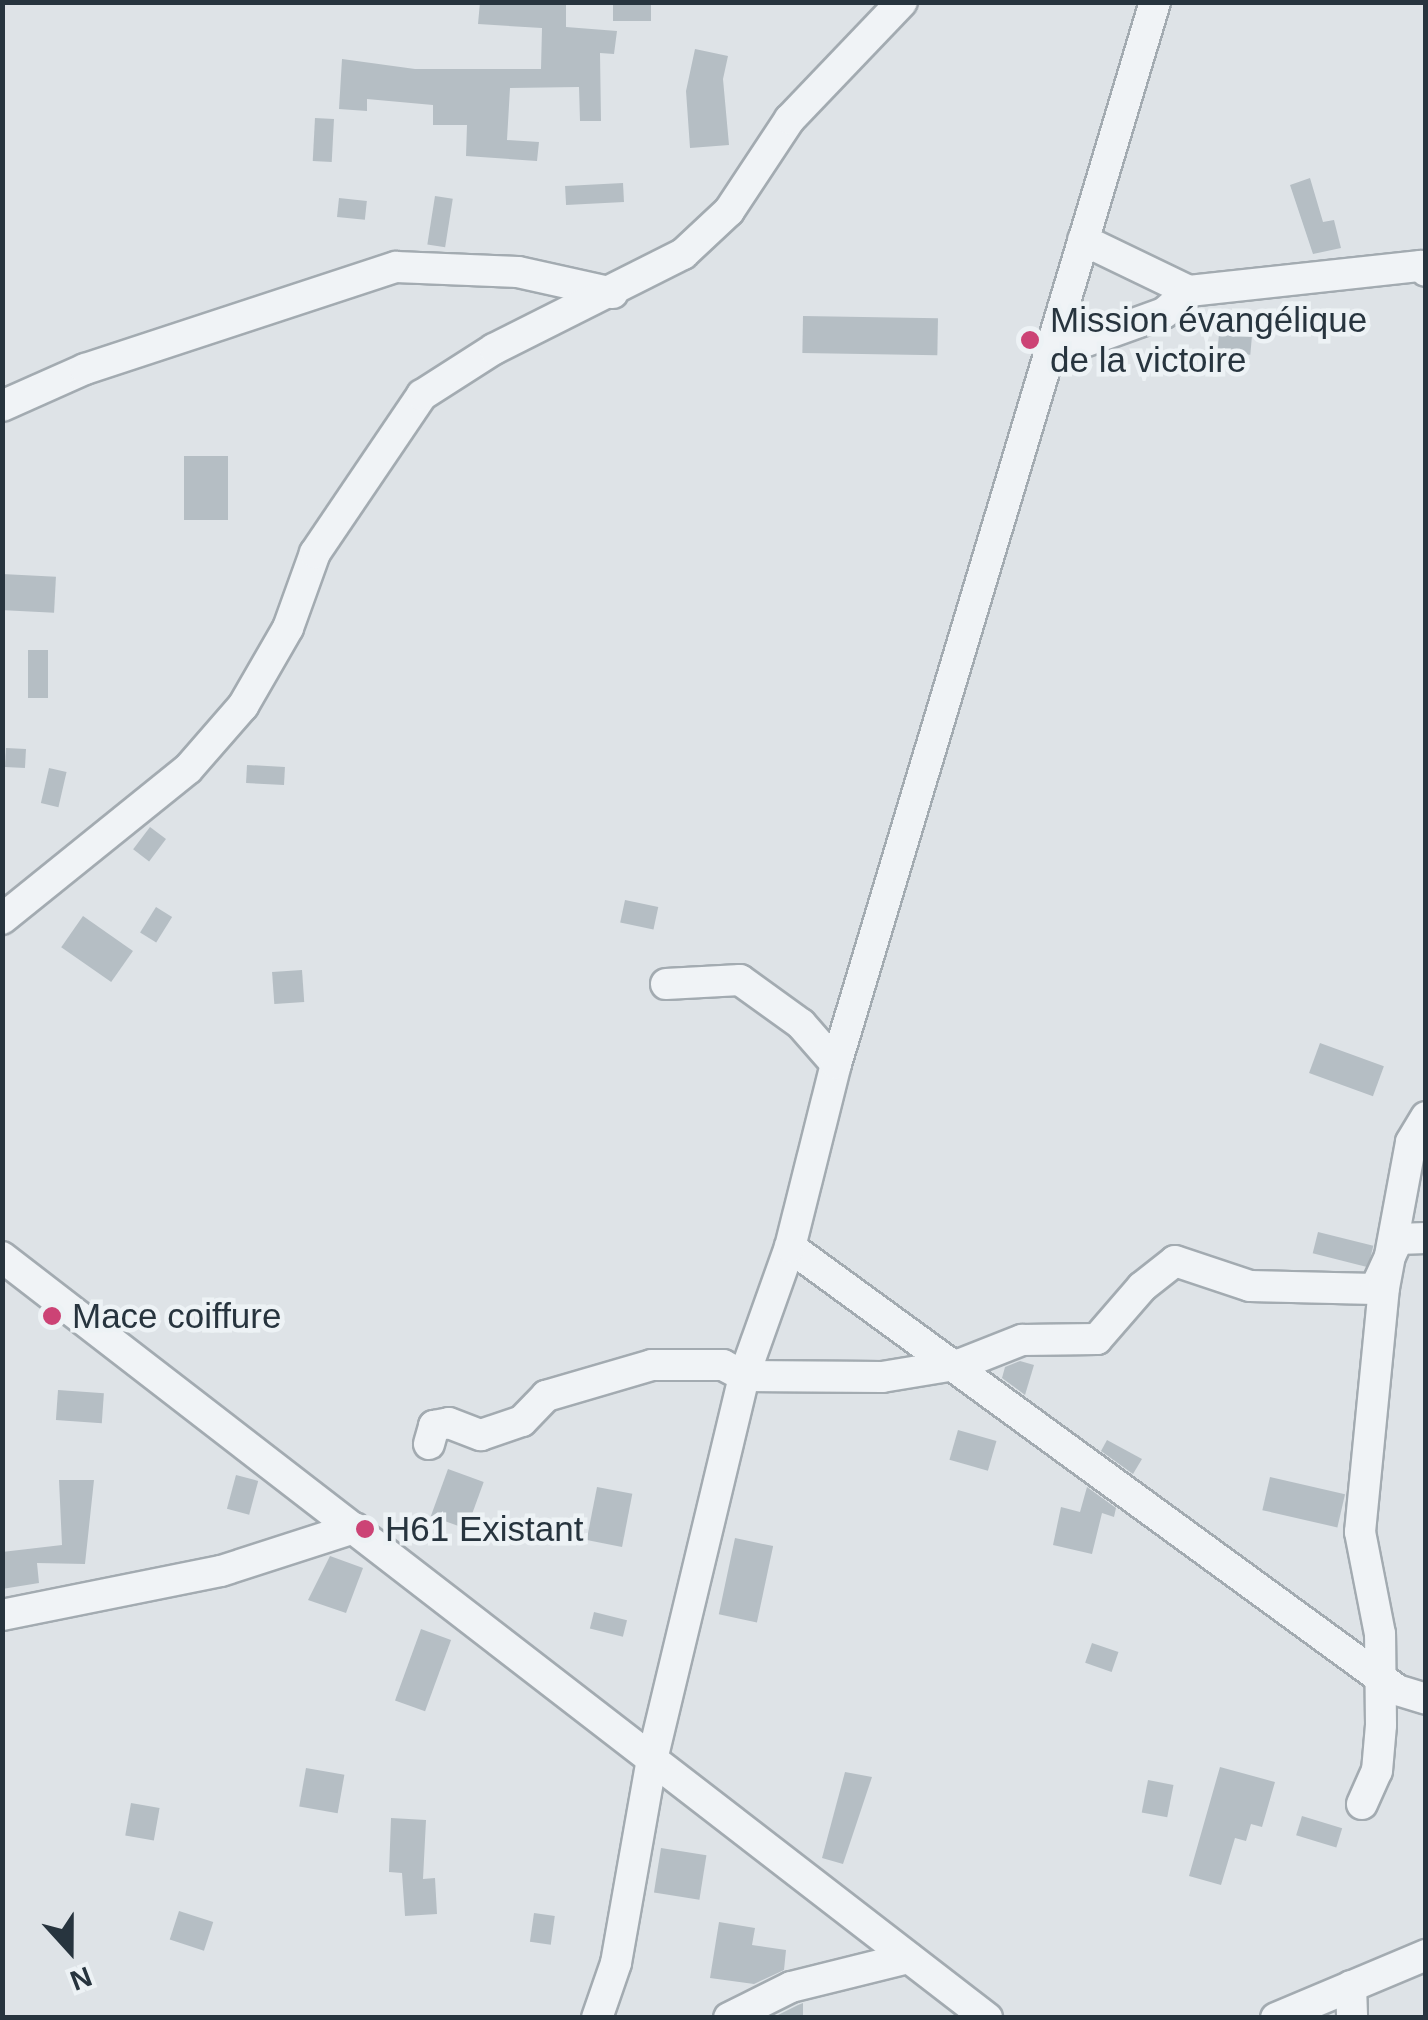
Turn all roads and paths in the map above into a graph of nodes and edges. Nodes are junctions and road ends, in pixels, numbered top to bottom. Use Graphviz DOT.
graph roads {
  1 [pos="902,2"];
  2 [pos="1156,2"];
  3 [pos="1083,240"];
  4 [pos="1426,271"];
  5 [pos="1190,292"];
  6 [pos="613,293"];
  7 [pos="1048,355"];
  8 [pos="2,406"];
  9 [pos="2,919"];
  10 [pos="666,984"];
  11 [pos="836,1064"];
  12 [pos="1426,1116"];
  13 [pos="1412,1238"];
  14 [pos="790,1248"];
  15 [pos="2,1257"];
  16 [pos="940,1363"];
  17 [pos="739,1366"];
  18 [pos="429,1444"];
  19 [pos="354,1528"];
  20 [pos="2,1615"];
  21 [pos="1378,1671"];
  22 [pos="1426,1700"];
  23 [pos="651,1764"];
  24 [pos="1362,1804"];
  25 [pos="1426,1955"];
  26 [pos="908,1958"];
  27 [pos="1351,1986"];
  28 [pos="597,2018"];
  29 [pos="729,2018"];
  30 [pos="987,2018"];
  31 [pos="1276,2018"];
  32 [pos="1352,2018"];
  1 -- 6 [label="street"];
  2 -- 3 [label="street"];
  3 -- 5 [label="street"];
  3 -- 7 [label="street"];
  4 -- 5 [label="street"];
  5 -- 7 [label="street"];
  6 -- 8 [label="street"];
  6 -- 9 [label="street"];
  7 -- 11 [label="street"];
  10 -- 11 [label="street"];
  11 -- 14 [label="street"];
  12 -- 13 [label="street"];
  13 -- 16 [label="street"];
  13 -- 21 [label="street"];
  14 -- 16 [label="street"];
  14 -- 17 [label="street"];
  15 -- 19 [label="street"];
  16 -- 17 [label="street"];
  16 -- 21 [label="street"];
  17 -- 18 [label="street"];
  17 -- 23 [label="street"];
  19 -- 20 [label="street"];
  19 -- 23 [label="street"];
  21 -- 22 [label="street"];
  21 -- 24 [label="street"];
  23 -- 26 [label="street"];
  23 -- 28 [label="street"];
  25 -- 27 [label="street"];
  26 -- 29 [label="street"];
  26 -- 30 [label="street"];
  27 -- 31 [label="street"];
  27 -- 32 [label="street"];
}
